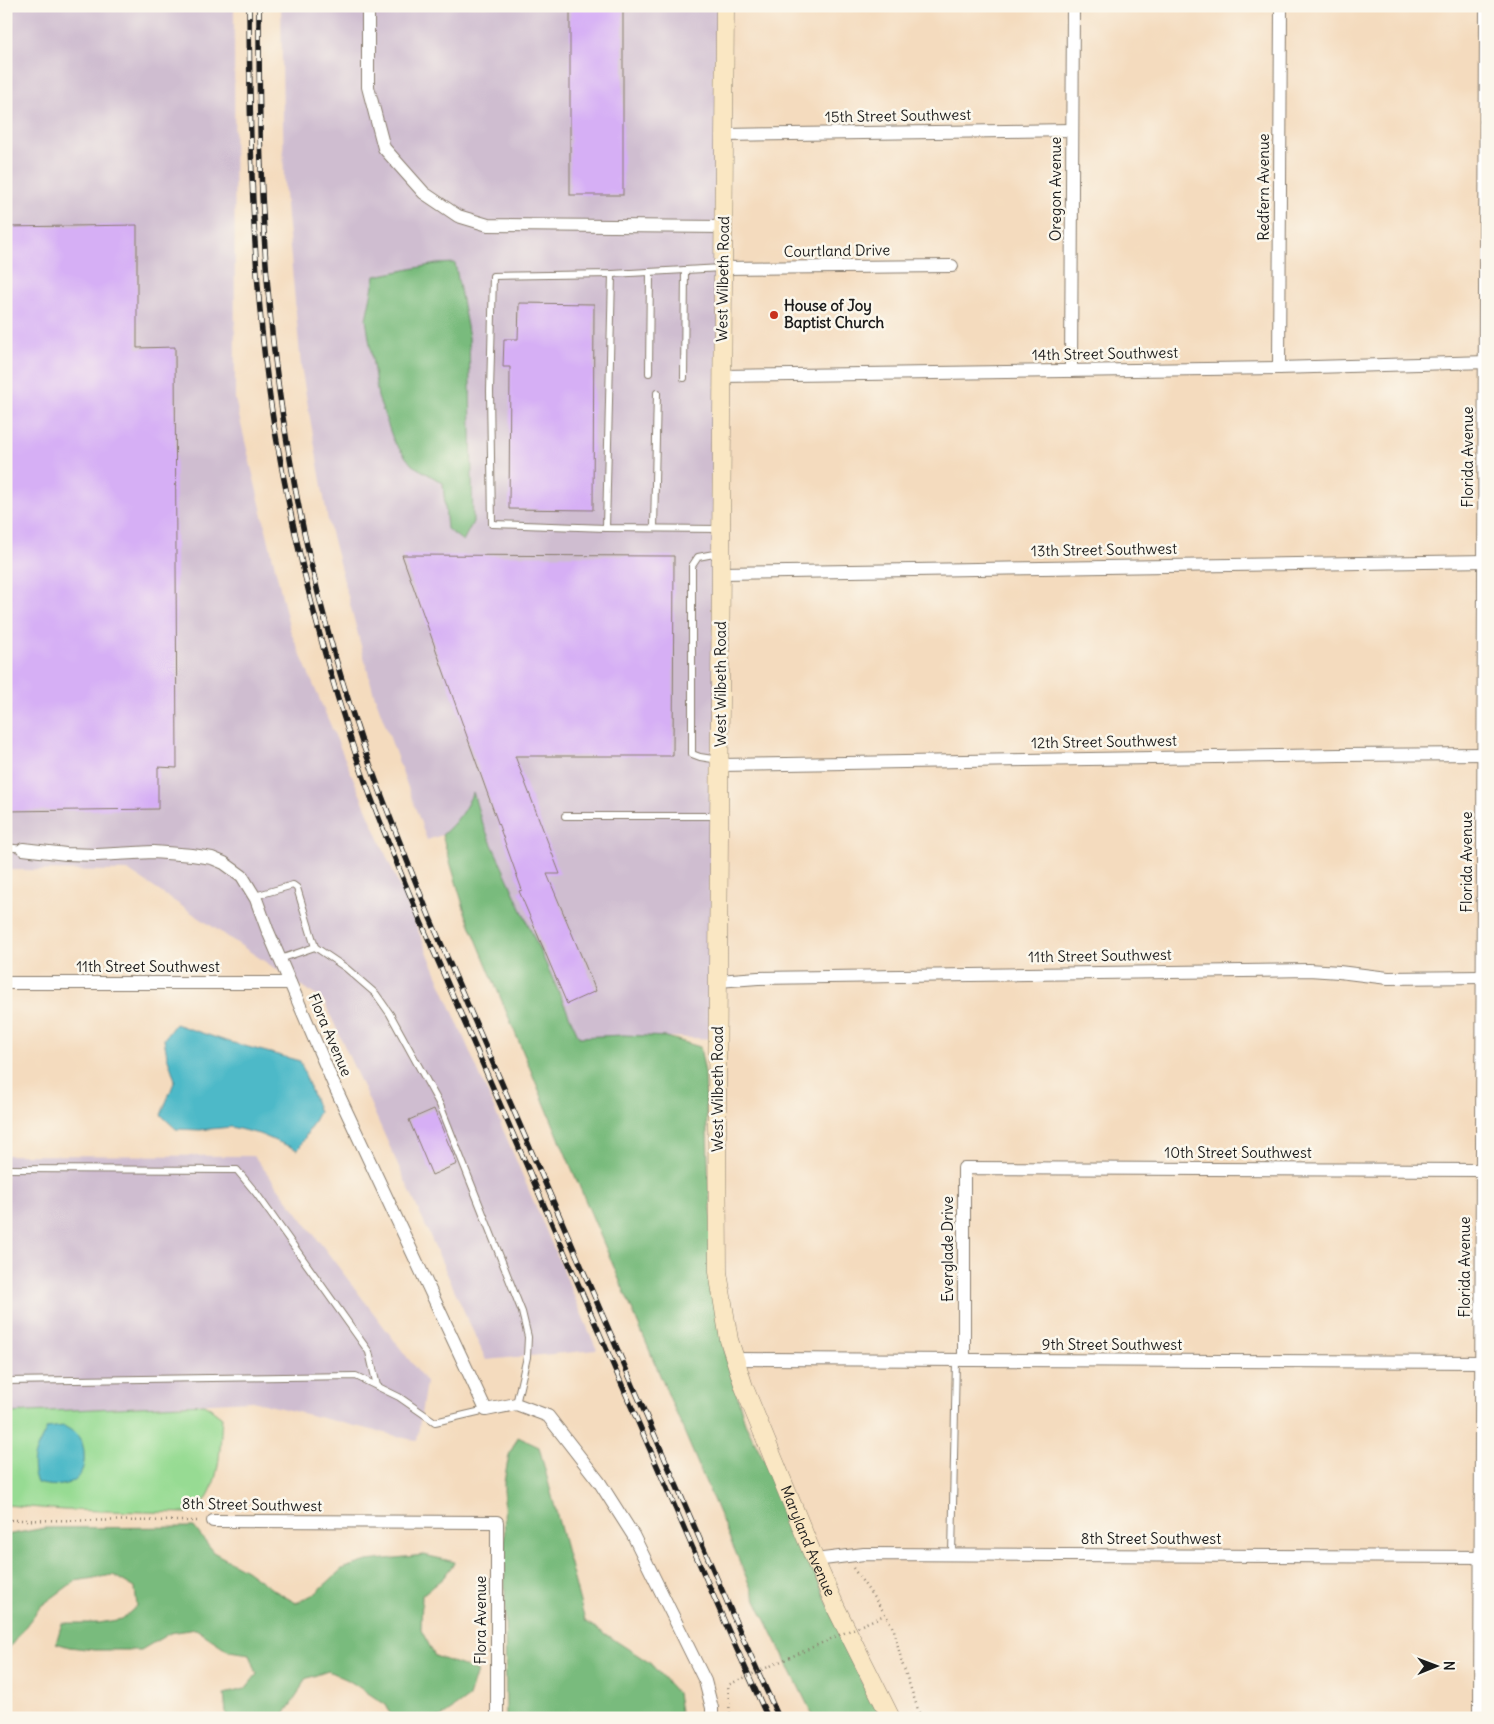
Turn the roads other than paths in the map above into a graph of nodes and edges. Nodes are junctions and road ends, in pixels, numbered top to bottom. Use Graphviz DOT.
graph roads {
  1 [pos="368,6"];
  2 [pos="725,6"];
  3 [pos="1073,6"];
  4 [pos="1281,6"];
  5 [pos="1486,6"];
  6 [pos="1487,20"];
  7 [pos="1072,130"];
  8 [pos="724,135"];
  9 [pos="1487,155"];
  10 [pos="724,227"];
  11 [pos="952,266"];
  12 [pos="723,268"];
  13 [pos="685,270"];
  14 [pos="650,272"];
  15 [pos="612,274"];
  16 [pos="1486,362"];
  17 [pos="1278,368"];
  18 [pos="1071,371"];
  19 [pos="649,373"];
  20 [pos="723,376"];
  21 [pos="684,378"];
  22 [pos="656,393"];
  23 [pos="606,528"];
  24 [pos="654,528"];
  25 [pos="721,529"];
  26 [pos="721,552"];
  27 [pos="1486,561"];
  28 [pos="721,573"];
  29 [pos="1485,754"];
  30 [pos="720,762"];
  31 [pos="565,816"];
  32 [pos="720,816"];
  33 [pos="6,847"];
  34 [pos="23,849"];
  35 [pos="255,896"];
  36 [pos="315,947"];
  37 [pos="1485,958"];
  38 [pos="280,959"];
  39 [pos="1482,977"];
  40 [pos="718,981"];
  41 [pos="6,983"];
  42 [pos="290,983"];
  43 [pos="1484,1162"];
  44 [pos="994,1168"];
  45 [pos="6,1169"];
  46 [pos="736,1359"];
  47 [pos="960,1360"];
  48 [pos="1484,1362"];
  49 [pos="6,1382"];
  50 [pos="377,1386"];
  51 [pos="516,1404"];
  52 [pos="486,1410"];
  53 [pos="213,1521"];
  54 [pos="497,1522"];
  55 [pos="952,1555"];
  56 [pos="1484,1557"];
  57 [pos="815,1560"];
  58 [pos="497,1718"];
  59 [pos="712,1718"];
  60 [pos="891,1718"];
  61 [pos="1480,1718"];
  1 -- 10 [label="street"];
  2 -- 8 [label="main road, West Wilbeth Road"];
  3 -- 7 [label="street, Oregon Avenue"];
  4 -- 17 [label="street, Redfern Avenue"];
  5 -- 6 [label="street, Florida Avenue"];
  6 -- 9 [label="street, Florida Avenue"];
  7 -- 8 [label="street, 15th Street Southwest"];
  7 -- 18 [label="street, Oregon Avenue"];
  8 -- 10 [label="main road, West Wilbeth Road"];
  9 -- 16 [label="street, Florida Avenue"];
  10 -- 12 [label="main road, West Wilbeth Road"];
  11 -- 12 [label="street, Courtland Drive"];
  12 -- 13 [label="lane"];
  12 -- 20 [label="main road, West Wilbeth Road"];
  13 -- 14 [label="lane"];
  13 -- 21 [label="lane"];
  14 -- 15 [label="lane"];
  14 -- 19 [label="lane"];
  15 -- 23 [label="lane"];
  15 -- 23 [label="lane"];
  16 -- 17 [label="street, 14th Street Southwest"];
  16 -- 27 [label="street, Florida Avenue"];
  17 -- 18 [label="street, 14th Street Southwest"];
  18 -- 20 [label="street, 14th Street Southwest"];
  20 -- 25 [label="main road, West Wilbeth Road"];
  22 -- 24 [label="lane"];
  23 -- 24 [label="lane"];
  24 -- 25 [label="lane"];
  25 -- 26 [label="main road, West Wilbeth Road"];
  26 -- 28 [label="main road, West Wilbeth Road"];
  26 -- 30 [label="lane"];
  27 -- 28 [label="street, 13th Street Southwest"];
  27 -- 29 [label="street, Florida Avenue"];
  28 -- 30 [label="main road, West Wilbeth Road"];
  29 -- 30 [label="street, 12th Street Southwest"];
  29 -- 37 [label="street, Florida Avenue"];
  30 -- 32 [label="main road, West Wilbeth Road"];
  31 -- 32 [label="lane"];
  32 -- 40 [label="main road, West Wilbeth Road"];
  33 -- 34 [label="lane"];
  34 -- 35 [label="street, Flora Avenue"];
  35 -- 36 [label="lane"];
  35 -- 38 [label="street, Flora Avenue"];
  36 -- 38 [label="lane"];
  36 -- 51 [label="lane"];
  37 -- 39 [label="street, Florida Avenue"];
  38 -- 42 [label="street, Flora Avenue"];
  39 -- 40 [label="street, 11th Street Southwest"];
  39 -- 43 [label="street, Florida Avenue"];
  40 -- 46 [label="main road, West Wilbeth Road"];
  41 -- 42 [label="street, 11th Street Southwest"];
  42 -- 52 [label="street, Flora Avenue"];
  43 -- 44 [label="street, 10th Street Southwest"];
  43 -- 48 [label="street, Florida Avenue"];
  44 -- 47 [label="street, Everglade Drive"];
  45 -- 50 [label="lane"];
  46 -- 47 [label="street, 9th Street Southwest"];
  46 -- 57 [label="main road, Maryland Avenue"];
  47 -- 48 [label="street, 9th Street Southwest"];
  47 -- 55 [label="lane"];
  48 -- 56 [label="street, Florida Avenue"];
  49 -- 50 [label="lane"];
  50 -- 52 [label="lane"];
  51 -- 52 [label="street"];
  51 -- 59 [label="street"];
  53 -- 54 [label="street, 8th Street Southwest"];
  54 -- 58 [label="street, Flora Avenue"];
  55 -- 56 [label="street, 8th Street Southwest"];
  55 -- 57 [label="street, 8th Street Southwest"];
  56 -- 61 [label="street, Florida Avenue"];
  57 -- 60 [label="main road, Maryland Avenue"];
}
